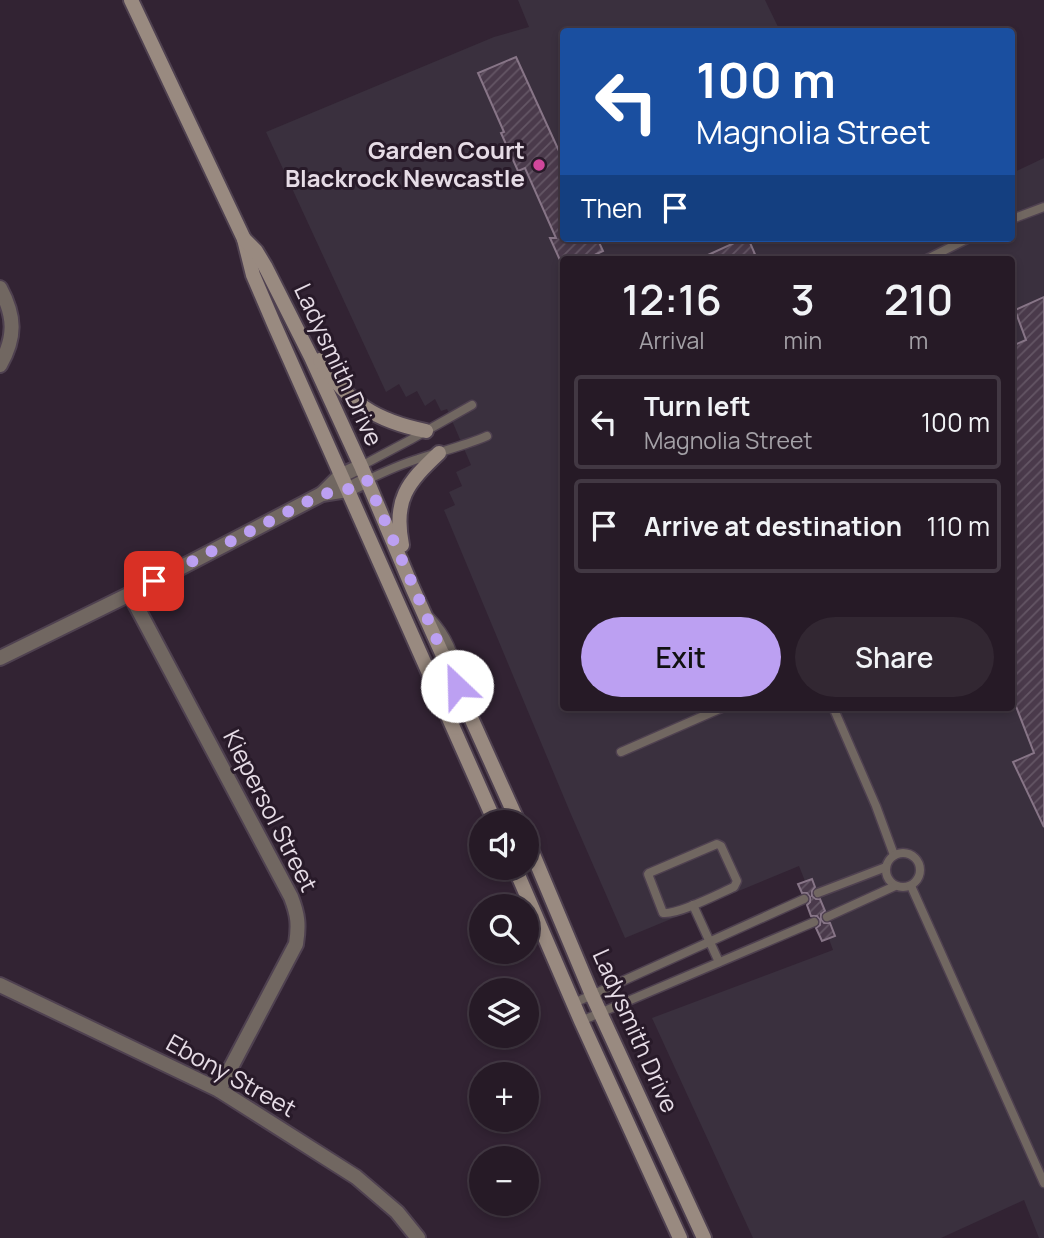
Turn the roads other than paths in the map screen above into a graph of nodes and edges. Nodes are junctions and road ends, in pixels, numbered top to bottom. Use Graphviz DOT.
graph roads {
  1 [pos="131,0"];
  2 [pos="1044,207"];
  3 [pos="1015,218"];
  4 [pos="244,239"];
  5 [pos="962,242"];
  6 [pos="933,256"];
  7 [pos="0,288"];
  8 [pos="293,322"];
  9 [pos="0,365"];
  10 [pos="472,405"];
  11 [pos="426,431"];
  12 [pos="487,436"];
  13 [pos="439,453"];
  14 [pos="364,473"];
  15 [pos="343,483"];
  16 [pos="412,587"];
  17 [pos="130,594"];
  18 [pos="0,658"];
  19 [pos="714,711"];
  20 [pos="835,711"];
  21 [pos="621,752"];
  22 [pos="490,810"];
  23 [pos="514,810"];
  24 [pos="894,855"];
  25 [pos="886,866"];
  26 [pos="539,869"];
  27 [pos="520,880"];
  28 [pos="895,886"];
  29 [pos="911,886"];
  30 [pos="818,893"];
  31 [pos="804,899"];
  32 [pos="693,905"];
  33 [pos="827,917"];
  34 [pos="814,922"];
  35 [pos="709,942"];
  36 [pos="719,962"];
  37 [pos="0,985"];
  38 [pos="592,995"];
  39 [pos="574,1003"];
  40 [pos="600,1012"];
  41 [pos="581,1021"];
  42 [pos="219,1090"];
  43 [pos="1044,1183"];
  44 [pos="418,1238"];
  45 [pos="680,1238"];
  46 [pos="704,1238"];
  1 -- 4 [label="street, Ladysmith Drive"];
  2 -- 3 [label="lane"];
  4 -- 8 [label="street, Ladysmith Drive"];
  4 -- 15 [label="street, Ladysmith Drive"];
  5 -- 6 [label="lane"];
  7 -- 9 [label="street"];
  8 -- 11 [label="street"];
  8 -- 14 [label="street, Ladysmith Drive"];
  10 -- 11 [label="lane"];
  11 -- 14 [label="lane"];
  12 -- 13 [label="lane"];
  13 -- 14 [label="lane"];
  13 -- 16 [label="street"];
  14 -- 15 [label="street"];
  14 -- 16 [label="street, Ladysmith Drive"];
  15 -- 17 [label="street"];
  15 -- 22 [label="street, Ladysmith Drive"];
  16 -- 23 [label="street, Ladysmith Drive"];
  17 -- 18 [label="street"];
  17 -- 42 [label="street, Kiepersol Street"];
  19 -- 21 [label="lane"];
  20 -- 24 [label="lane"];
  24 -- 25 [label="lane"];
  24 -- 29 [label="lane"];
  25 -- 28 [label="lane"];
  25 -- 30 [label="lane"];
  26 -- 38 [label="street, Ladysmith Drive"];
  27 -- 39 [label="street, Ladysmith Drive"];
  28 -- 29 [label="lane"];
  28 -- 33 [label="lane"];
  29 -- 43 [label="lane"];
  31 -- 35 [label="lane"];
  32 -- 32 [label="lane"];
  32 -- 35 [label="lane"];
  34 -- 36 [label="lane"];
  35 -- 36 [label="lane"];
  35 -- 38 [label="lane"];
  36 -- 40 [label="lane"];
  37 -- 42 [label="street, Ebony Street"];
  38 -- 39 [label="lane"];
  38 -- 40 [label="street, Ladysmith Drive"];
  39 -- 41 [label="street, Ladysmith Drive"];
  40 -- 41 [label="lane"];
  40 -- 46 [label="street, Ladysmith Drive"];
  41 -- 45 [label="street, Ladysmith Drive"];
  42 -- 44 [label="street, Ebony Street"];
}
